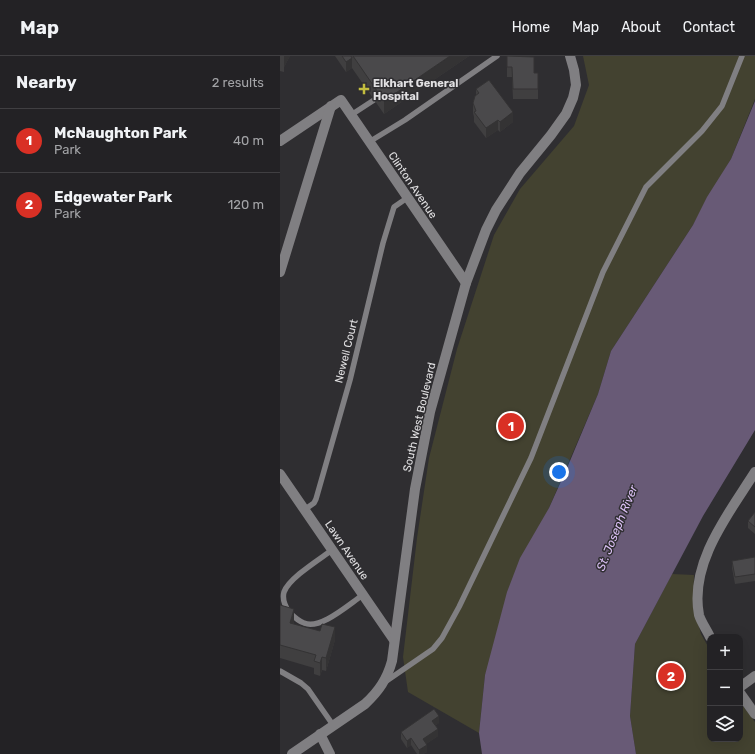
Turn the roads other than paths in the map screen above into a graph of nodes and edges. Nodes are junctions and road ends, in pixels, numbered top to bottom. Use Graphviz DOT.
graph roads {
  1 [pos="497,56"];
  2 [pos="570,56"];
  3 [pos="742,56"];
  4 [pos="374,100"];
  5 [pos="331,106"];
  6 [pos="351,116"];
  7 [pos="280,141"];
  8 [pos="369,142"];
  9 [pos="407,198"];
  10 [pos="280,272"];
  11 [pos="466,283"];
  12 [pos="755,472"];
  13 [pos="280,474"];
  14 [pos="304,510"];
  15 [pos="332,550"];
  16 [pos="363,595"];
  17 [pos="708,634"];
  18 [pos="394,640"];
  19 [pos="280,671"];
  20 [pos="755,676"];
  21 [pos="384,683"];
  22 [pos="743,685"];
  23 [pos="743,697"];
  24 [pos="755,714"];
  25 [pos="333,725"];
  26 [pos="320,734"];
  27 [pos="292,754"];
  28 [pos="330,754"];
  1 -- 8 [label="lane"];
  2 -- 11 [label="street, South West Boulevard"];
  3 -- 21 [label="lane"];
  4 -- 6 [label="lane"];
  5 -- 6 [label="street, Clinton Avenue"];
  5 -- 7 [label="street"];
  5 -- 10 [label="street"];
  6 -- 8 [label="street, Clinton Avenue"];
  8 -- 9 [label="street, Clinton Avenue"];
  9 -- 11 [label="street, Clinton Avenue"];
  9 -- 14 [label="lane, Newell Court"];
  11 -- 18 [label="street, South West Boulevard"];
  12 -- 17 [label="street"];
  13 -- 14 [label="street, Lawn Avenue"];
  14 -- 15 [label="street, Lawn Avenue"];
  15 -- 16 [label="street, Lawn Avenue"];
  15 -- 16 [label="lane"];
  16 -- 18 [label="street, Lawn Avenue"];
  18 -- 21 [label="street, South West Boulevard"];
  19 -- 25 [label="lane"];
  20 -- 22 [label="street"];
  21 -- 25 [label="street, South West Boulevard"];
  23 -- 24 [label="street"];
  25 -- 26 [label="street, South West Boulevard"];
  26 -- 27 [label="street, South West Boulevard"];
  26 -- 28 [label="street"];
}
